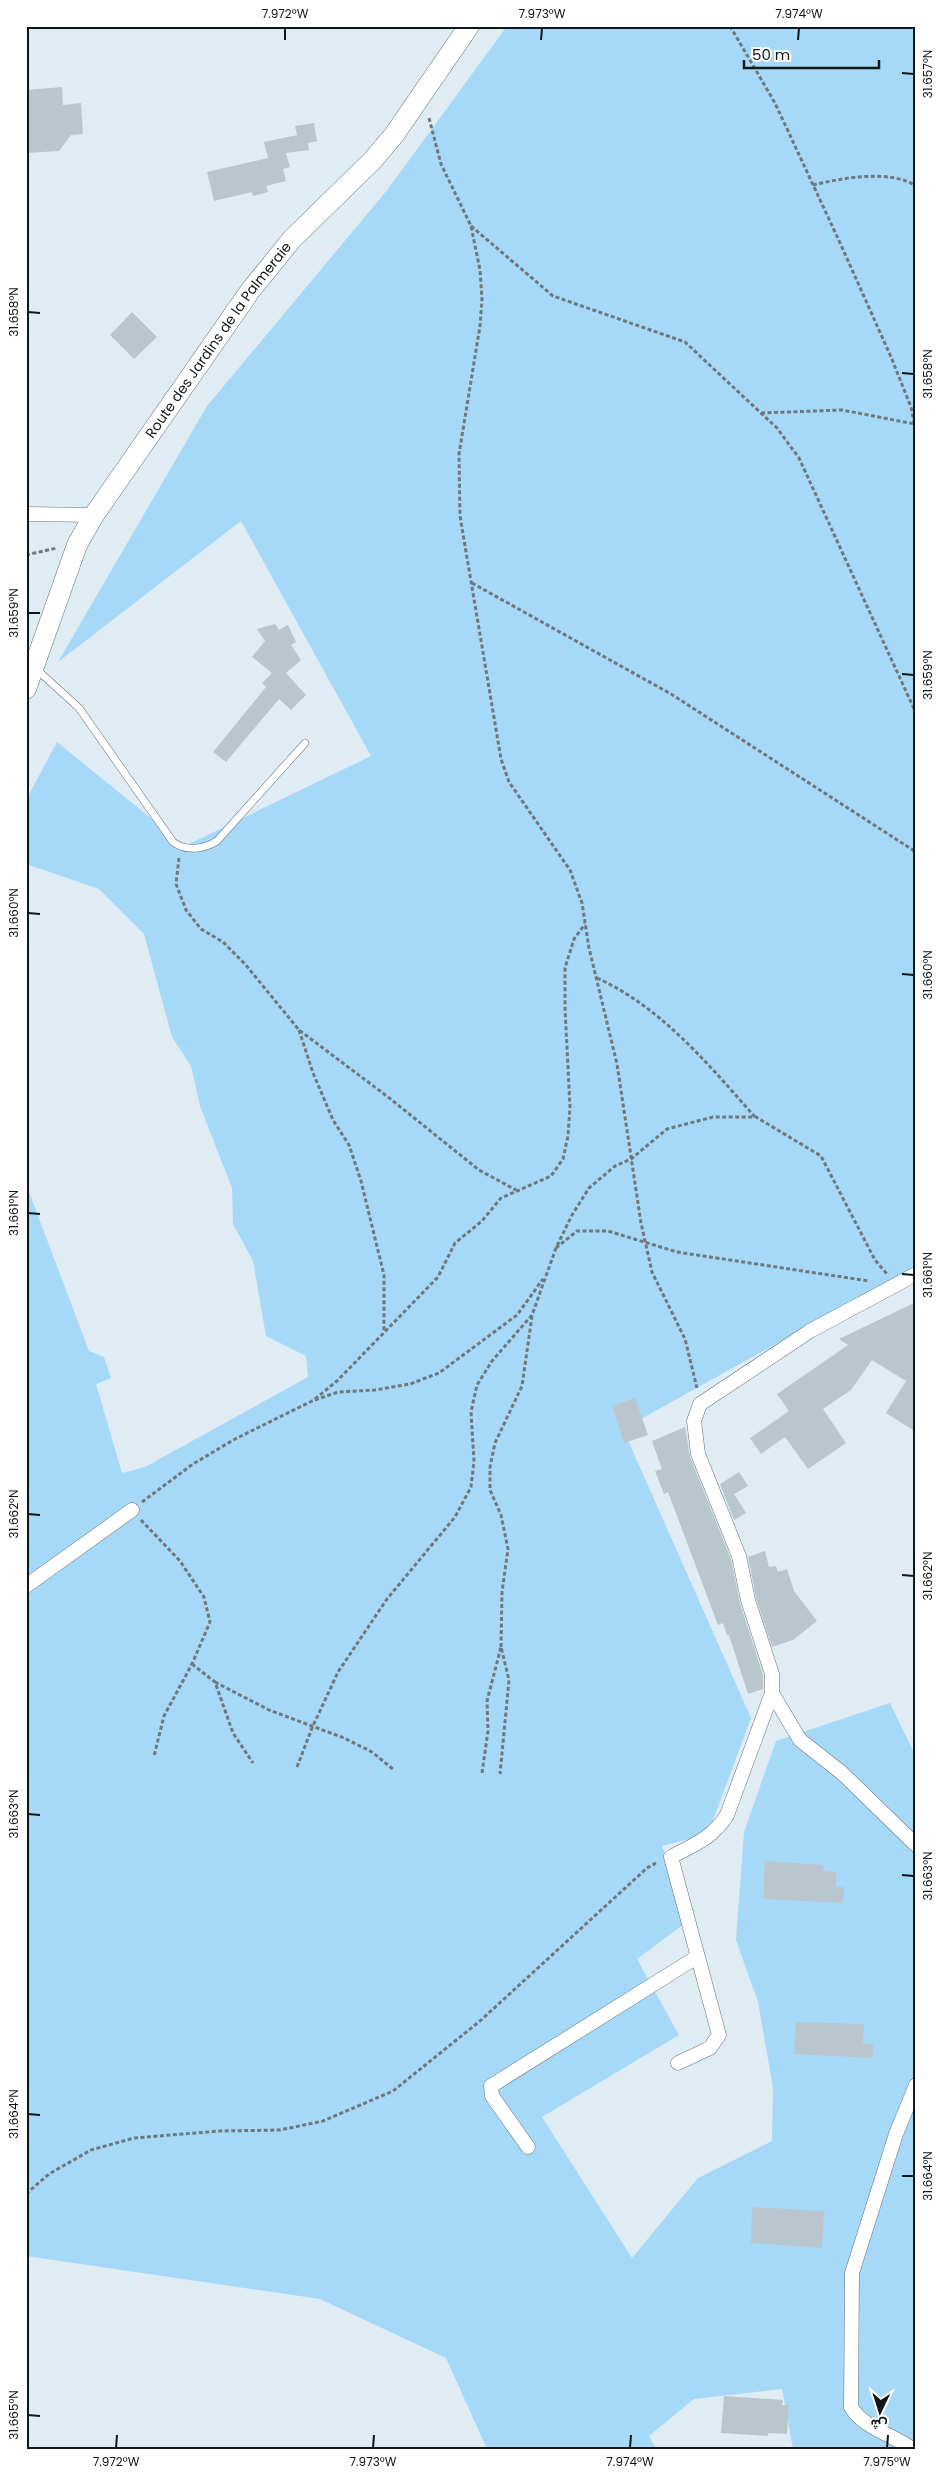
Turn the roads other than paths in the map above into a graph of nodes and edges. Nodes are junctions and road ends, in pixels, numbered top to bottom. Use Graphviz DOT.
graph roads {
  1 [pos="469,26"];
  2 [pos="26,514"];
  3 [pos="94,515"];
  4 [pos="34,668"];
  5 [pos="26,689"];
  6 [pos="305,742"];
  7 [pos="916,1274"];
  8 [pos="132,1510"];
  9 [pos="26,1586"];
  10 [pos="772,1693"];
  11 [pos="916,1845"];
  12 [pos="697,1957"];
  13 [pos="678,2063"];
  14 [pos="916,2085"];
  15 [pos="528,2147"];
  16 [pos="912,2449"];
  1 -- 3 [label="street, Route des Jardins de la Palmeraie"];
  2 -- 3 [label="street"];
  3 -- 4 [label="street, Route des Jardins de la Palmeraie"];
  4 -- 5 [label="street, Route des Jardins de la Palmeraie"];
  4 -- 6 [label="lane"];
  7 -- 10 [label="street"];
  8 -- 9 [label="street"];
  10 -- 11 [label="street"];
  10 -- 12 [label="street"];
  12 -- 13 [label="street"];
  12 -- 15 [label="street"];
  14 -- 16 [label="street"];
}
